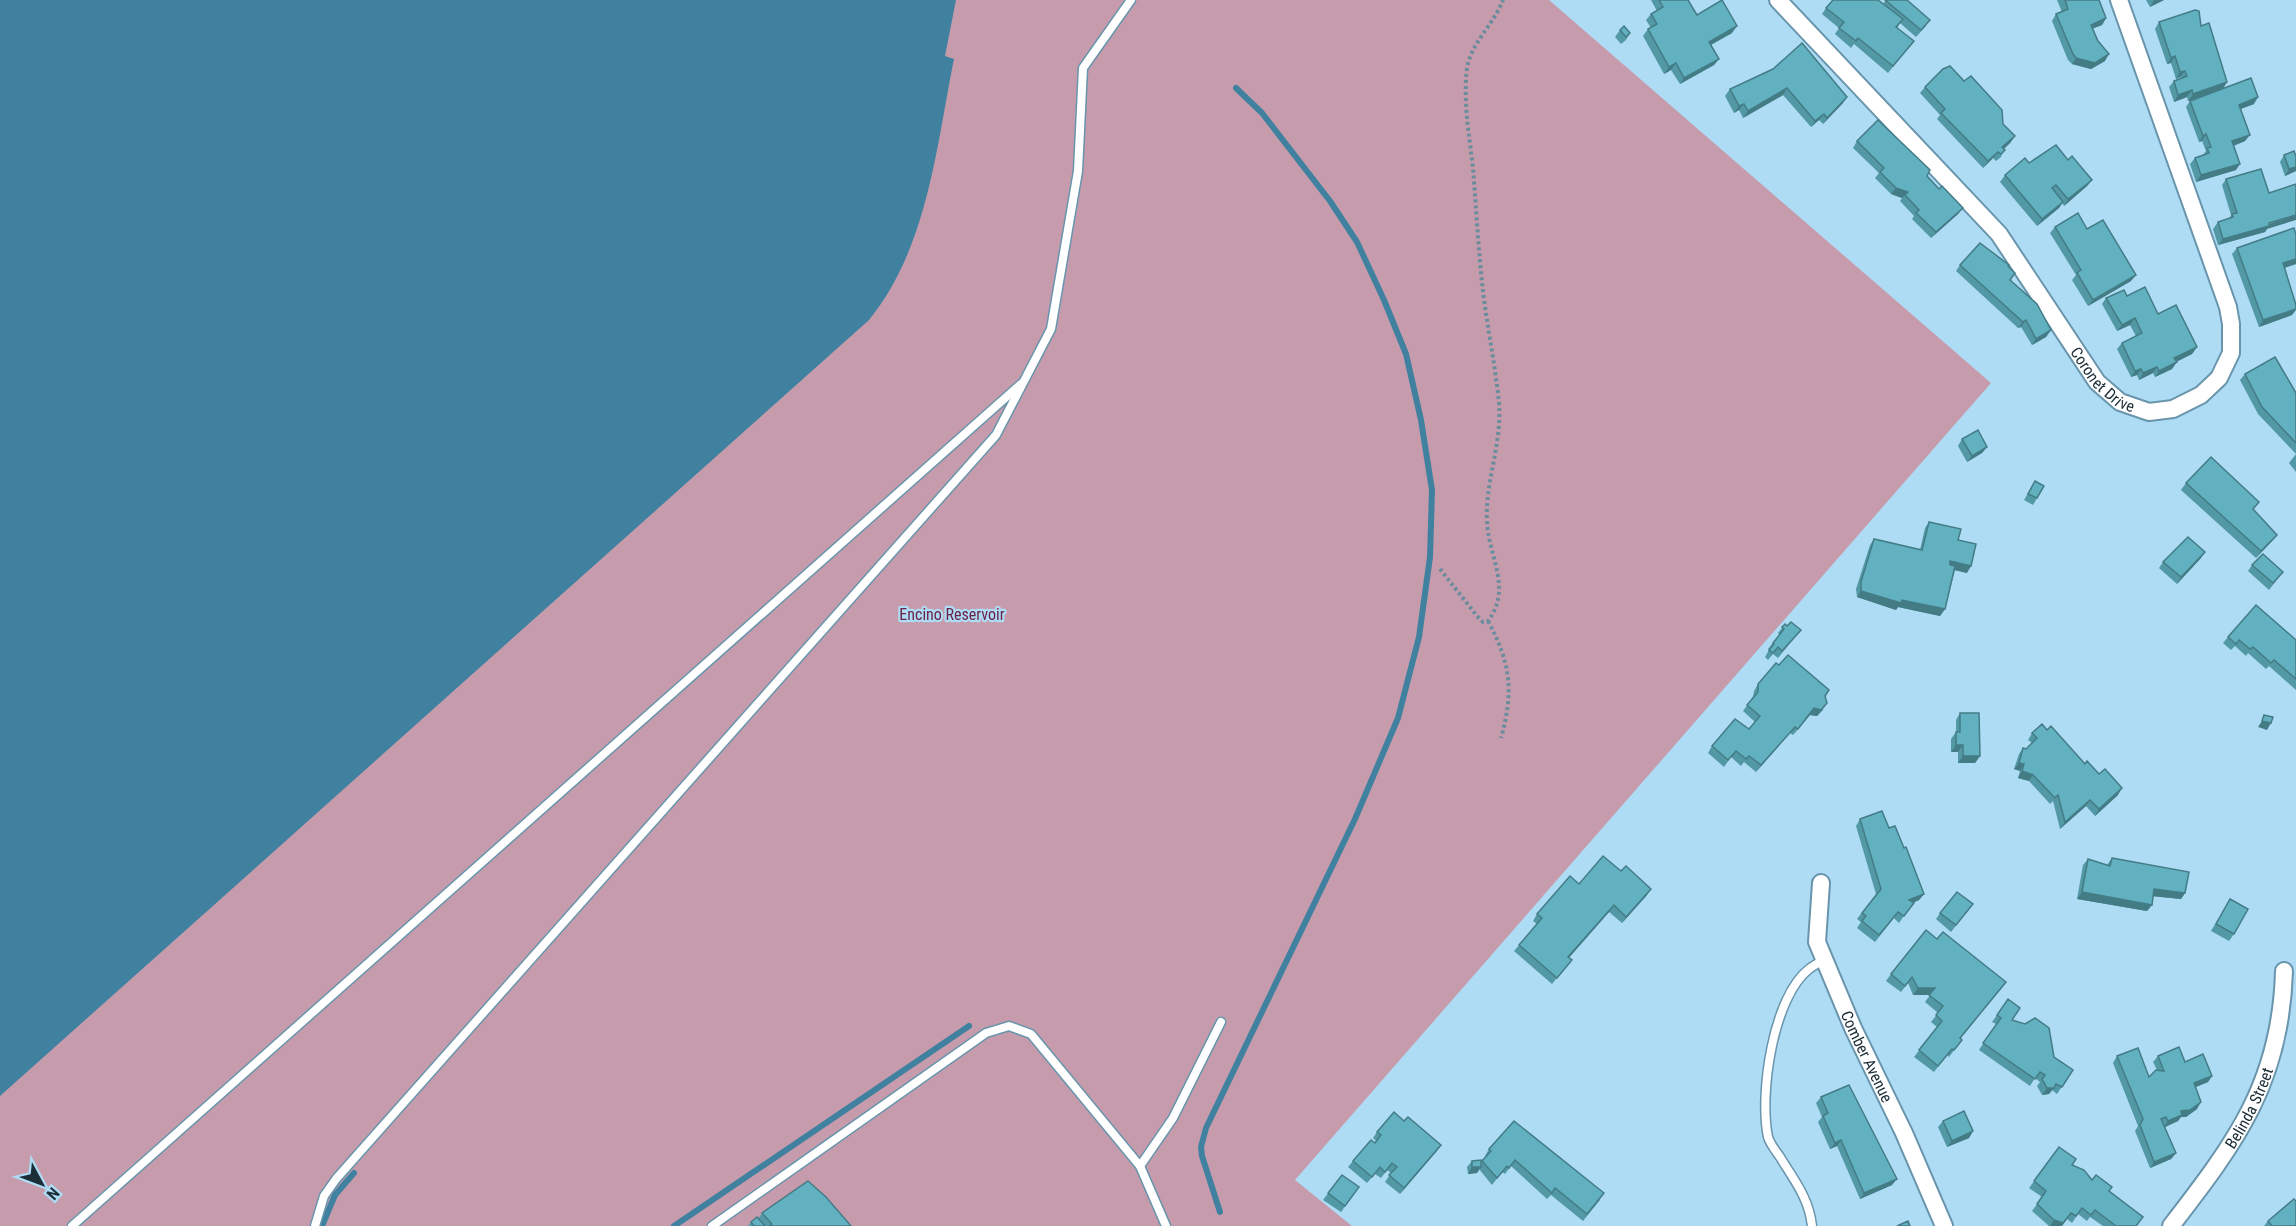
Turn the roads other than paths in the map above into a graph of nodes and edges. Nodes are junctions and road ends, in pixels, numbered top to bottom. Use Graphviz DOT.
graph roads {
  1 [pos="1131,0"];
  2 [pos="1778,0"];
  3 [pos="2119,0"];
  4 [pos="1025,380"];
  5 [pos="1821,883"];
  6 [pos="1825,959"];
  7 [pos="2284,971"];
  8 [pos="1221,1022"];
  9 [pos="1140,1166"];
  10 [pos="72,1226"];
  11 [pos="315,1226"];
  12 [pos="712,1226"];
  13 [pos="1166,1226"];
  14 [pos="1812,1226"];
  15 [pos="1944,1226"];
  16 [pos="2171,1226"];
  1 -- 4 [label="lane"];
  2 -- 3 [label="street, Coronet Drive"];
  4 -- 10 [label="lane"];
  4 -- 11 [label="lane"];
  5 -- 6 [label="street, Comber Avenue"];
  6 -- 14 [label="lane"];
  6 -- 15 [label="street, Comber Avenue"];
  7 -- 16 [label="street, Belinda Street"];
  8 -- 9 [label="lane"];
  9 -- 12 [label="lane"];
  9 -- 13 [label="lane"];
}
